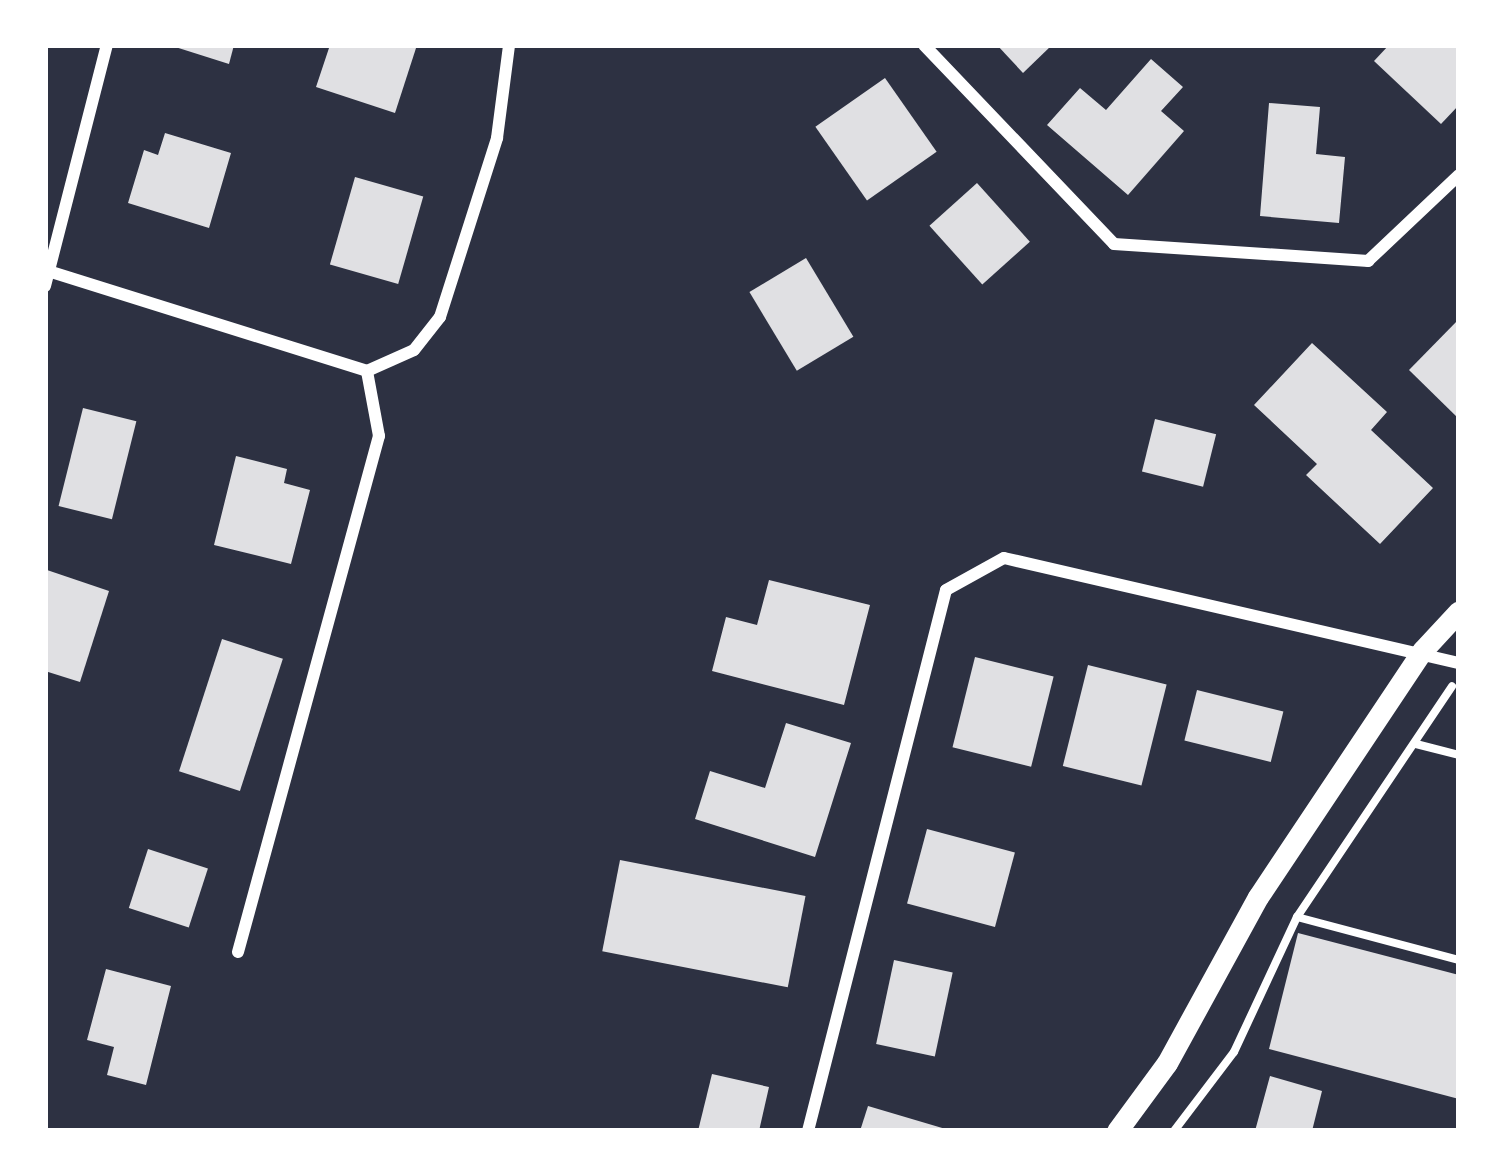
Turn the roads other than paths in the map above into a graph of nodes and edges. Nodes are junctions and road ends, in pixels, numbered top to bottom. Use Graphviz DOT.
graph roads {
  1 [pos="107,45"];
  2 [pos="509,45"];
  3 [pos="924,45"];
  4 [pos="1459,175"];
  5 [pos="47,270"];
  6 [pos="45,286"];
  7 [pos="367,370"];
  8 [pos="1459,611"];
  9 [pos="1422,651"];
  10 [pos="1459,663"];
  11 [pos="238,952"];
  12 [pos="808,1131"];
  13 [pos="1117,1131"];
  1 -- 5 [label="street"];
  2 -- 7 [label="street"];
  3 -- 4 [label="street"];
  5 -- 6 [label="street"];
  5 -- 7 [label="street"];
  7 -- 11 [label="street"];
  8 -- 9 [label="street"];
  9 -- 10 [label="street"];
  9 -- 12 [label="street"];
  9 -- 13 [label="street"];
}
